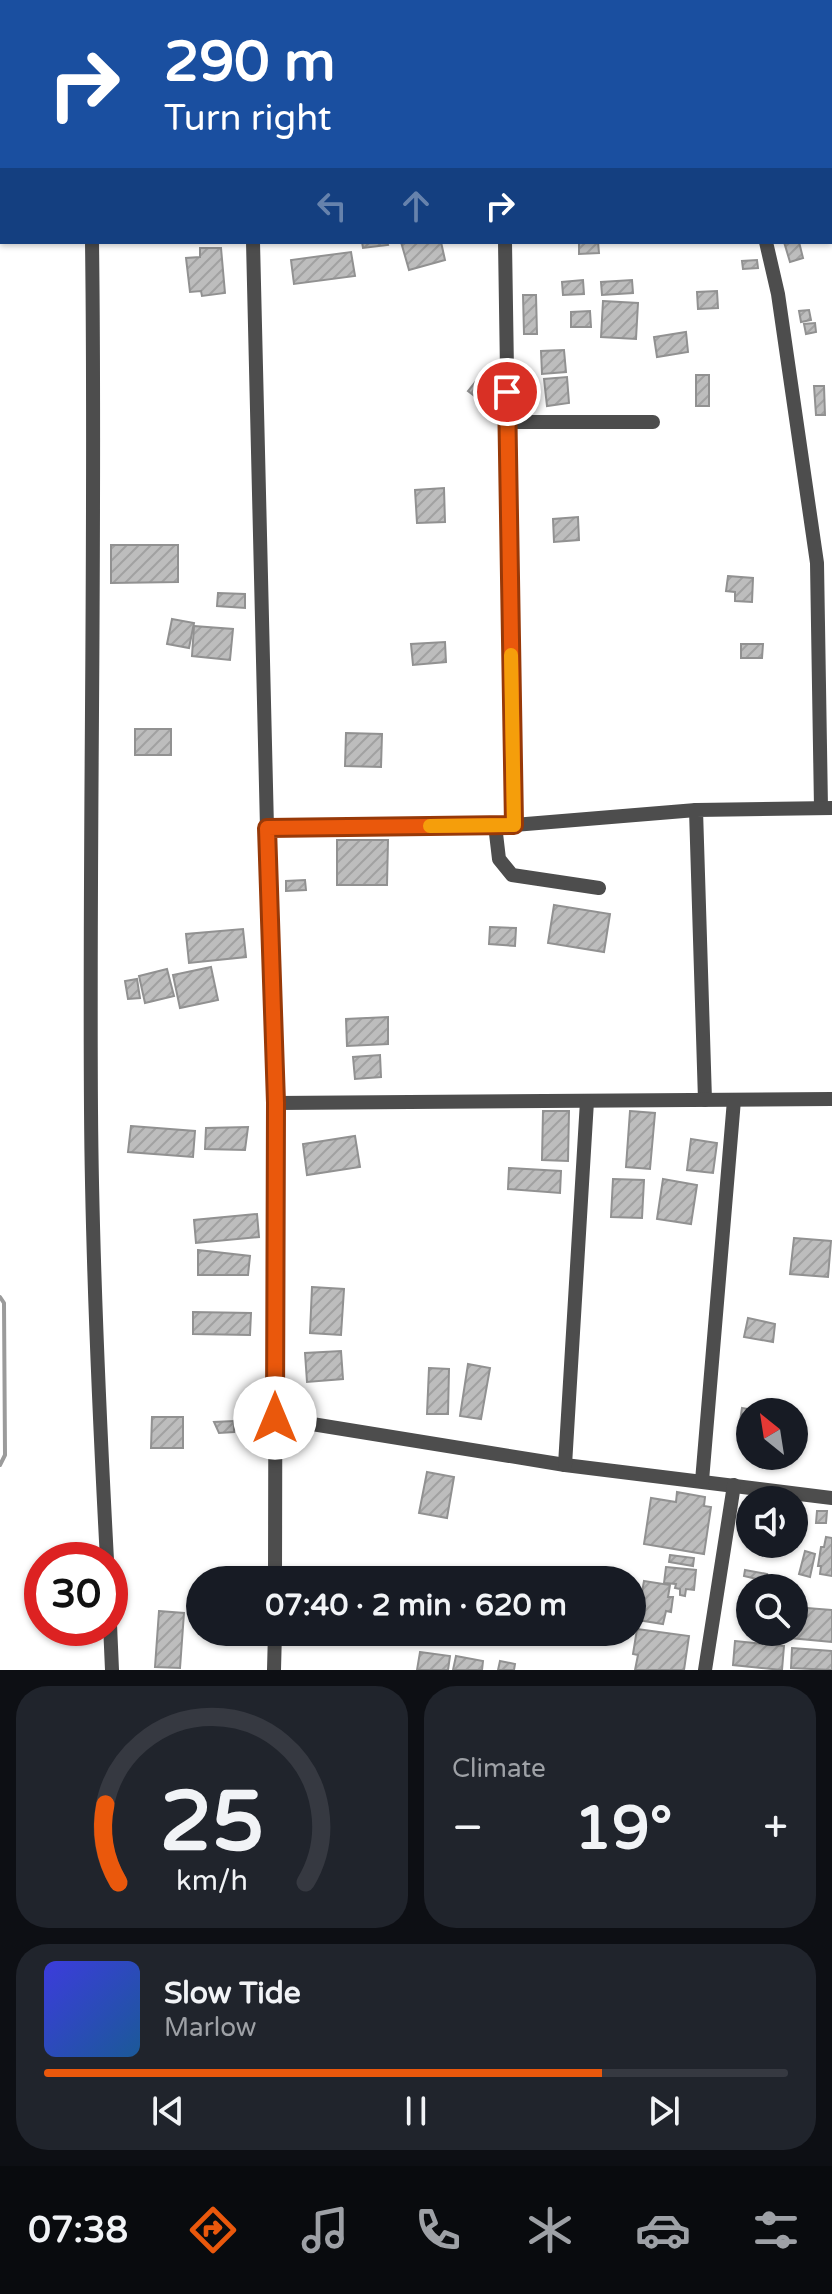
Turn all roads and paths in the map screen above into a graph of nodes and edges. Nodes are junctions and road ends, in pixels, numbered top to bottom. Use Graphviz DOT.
graph roads {
  1 [pos="92,244"];
  2 [pos="253,244"];
  3 [pos="505,244"];
  4 [pos="766,244"];
  5 [pos="508,422"];
  6 [pos="653,422"];
  7 [pos="826,808"];
  8 [pos="696,810"];
  9 [pos="495,825"];
  10 [pos="514,825"];
  11 [pos="267,828"];
  12 [pos="599,888"];
  13 [pos="832,1099"];
  14 [pos="705,1100"];
  15 [pos="734,1100"];
  16 [pos="587,1101"];
  17 [pos="276,1103"];
  18 [pos="275,1418"];
  19 [pos="565,1465"];
  20 [pos="702,1481"];
  21 [pos="734,1485"];
  22 [pos="832,1498"];
  23 [pos="106,1542"];
  24 [pos="275,1566"];
  25 [pos="111,1646"];
  26 [pos="275,1646"];
  27 [pos="112,1670"];
  28 [pos="274,1670"];
  29 [pos="705,1670"];
  1 -- 23 [label="street"];
  2 -- 11 [label="street"];
  3 -- 5 [label="street"];
  4 -- 7 [label="street"];
  5 -- 6 [label="street"];
  5 -- 10 [label="street"];
  7 -- 8 [label="street"];
  8 -- 10 [label="street"];
  8 -- 14 [label="street"];
  9 -- 10 [label="street"];
  9 -- 11 [label="street"];
  9 -- 12 [label="street"];
  11 -- 17 [label="street"];
  13 -- 15 [label="street"];
  14 -- 15 [label="street"];
  14 -- 16 [label="street"];
  15 -- 20 [label="street"];
  16 -- 17 [label="street"];
  16 -- 19 [label="street"];
  17 -- 18 [label="street"];
  18 -- 19 [label="street"];
  18 -- 24 [label="street"];
  19 -- 20 [label="street"];
  20 -- 21 [label="street"];
  21 -- 22 [label="street"];
  21 -- 29 [label="street"];
  25 -- 27 [label="street"];
  26 -- 28 [label="street"];
}
